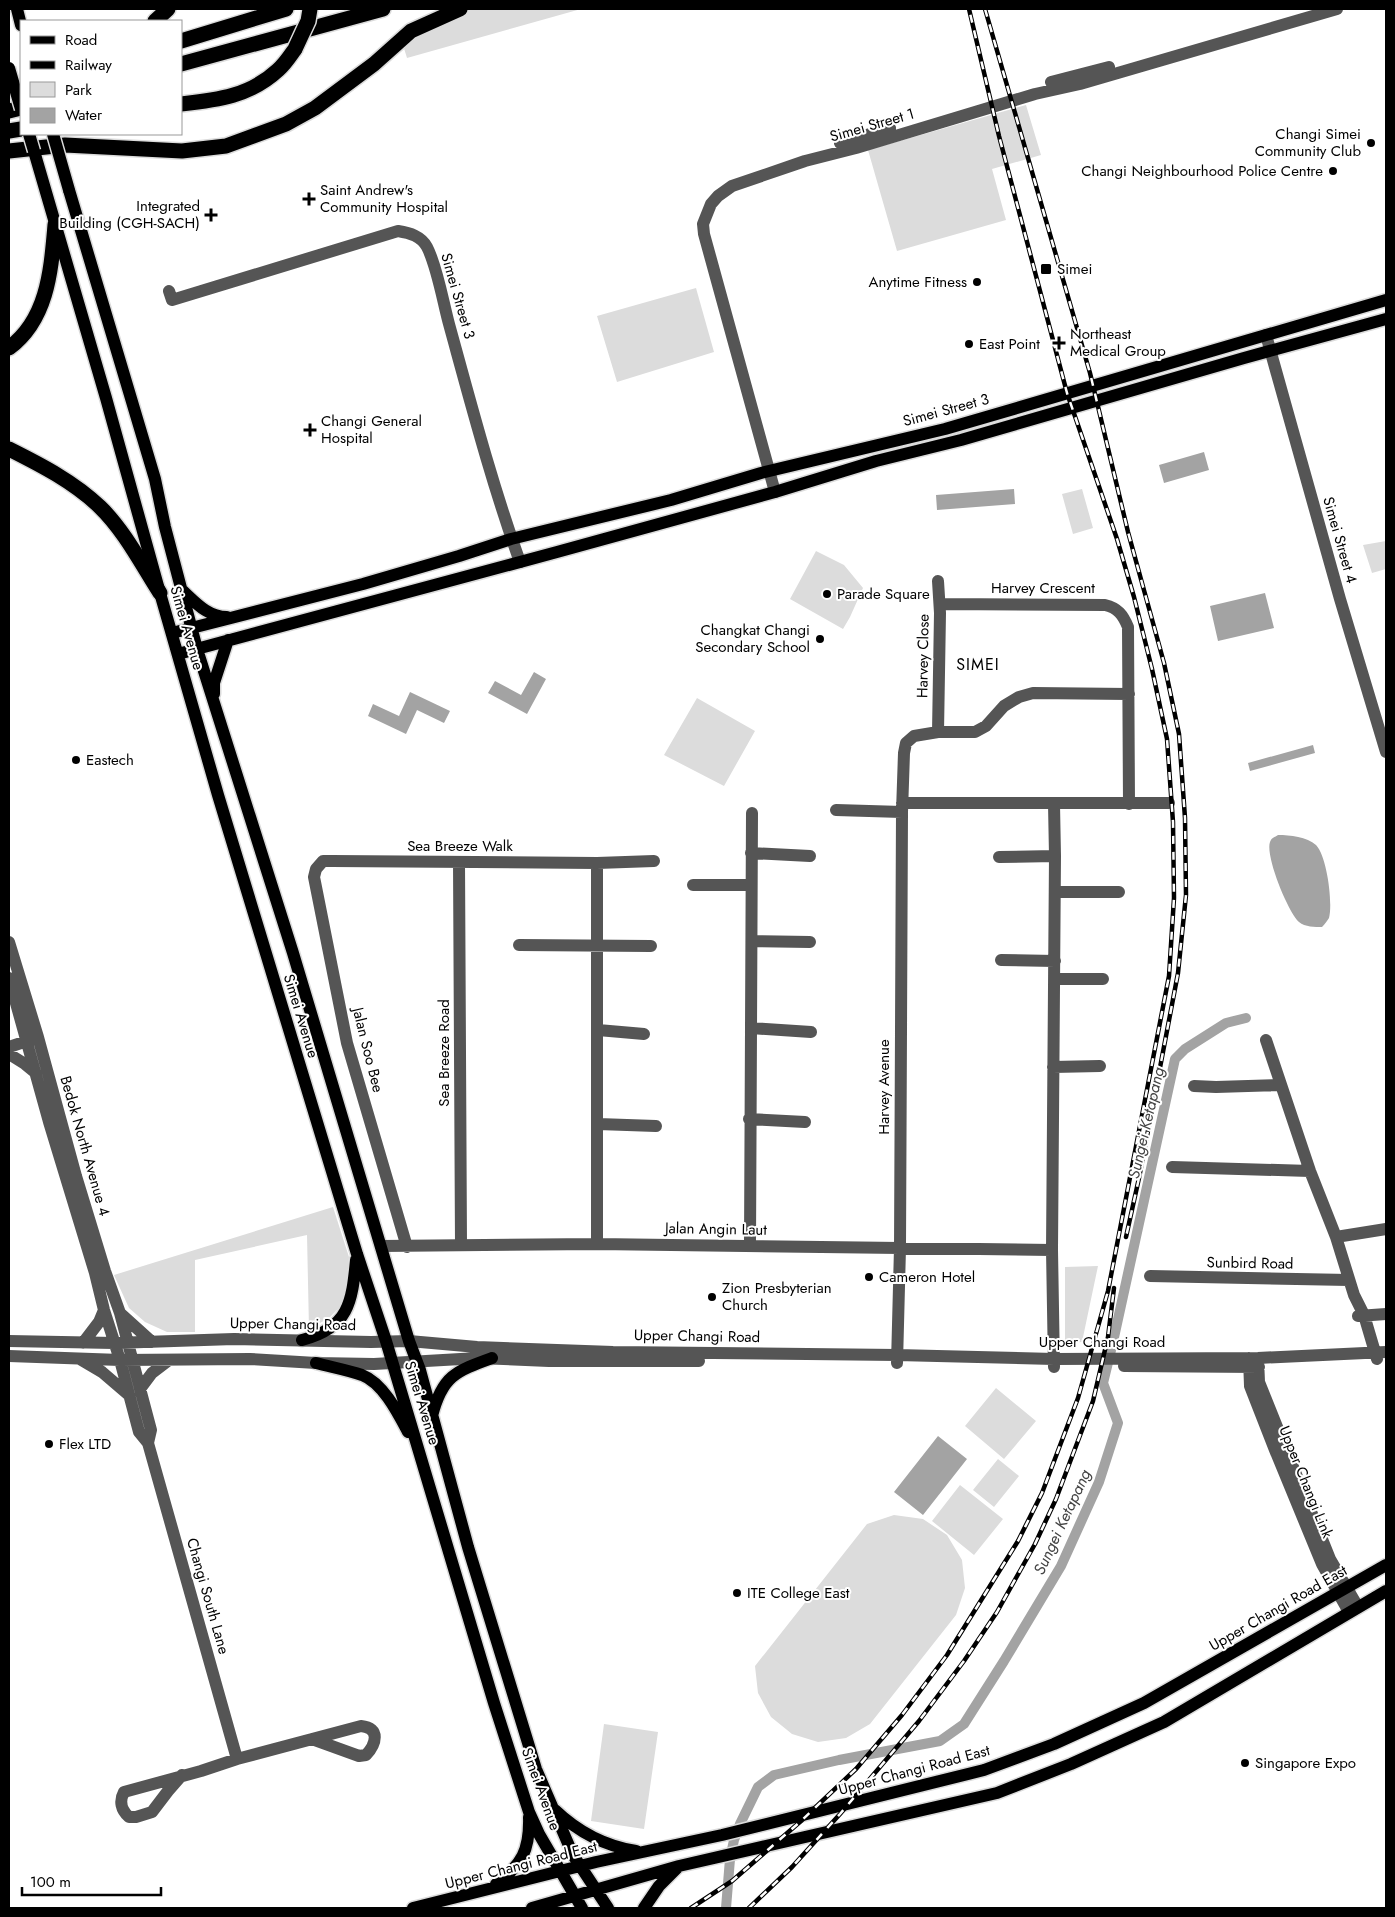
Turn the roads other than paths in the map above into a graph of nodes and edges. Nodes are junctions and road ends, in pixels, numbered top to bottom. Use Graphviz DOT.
graph roads {
  1 [pos="168,9"];
  2 [pos="286,9"];
  3 [pos="310,9"];
  4 [pos="383,9"];
  5 [pos="460,9"];
  6 [pos="1310,9"];
  7 [pos="1337,9"];
  8 [pos="156,20"];
  9 [pos="182,40"];
  10 [pos="182,64"];
  11 [pos="9,68"];
  12 [pos="182,104"];
  13 [pos="20,105"];
  14 [pos="29,135"];
  15 [pos="52,135"];
  16 [pos="9,151"];
  17 [pos="55,225"];
  18 [pos="169,291"];
  19 [pos="1386,300"];
  20 [pos="1386,319"];
  21 [pos="1266,335"];
  22 [pos="9,348"];
  23 [pos="1270,351"];
  24 [pos="9,449"];
  25 [pos="765,472"];
  26 [pos="771,493"];
  27 [pos="511,539"];
  28 [pos="459,556"];
  29 [pos="520,562"];
  30 [pos="476,573"];
  31 [pos="938,581"];
  32 [pos="183,591"];
  33 [pos="160,593"];
  34 [pos="940,604"];
  35 [pos="235,617"];
  36 [pos="192,628"];
  37 [pos="172,633"];
  38 [pos="228,640"];
  39 [pos="197,649"];
  40 [pos="178,654"];
  41 [pos="1129,694"];
  42 [pos="214,699"];
  43 [pos="938,732"];
  44 [pos="1386,752"];
  45 [pos="1169,803"];
  46 [pos="1054,804"];
  47 [pos="1130,804"];
  48 [pos="902,808"];
  49 [pos="836,810"];
  50 [pos="752,814"];
  51 [pos="751,853"];
  52 [pos="810,856"];
  53 [pos="1056,856"];
  54 [pos="999,857"];
  55 [pos="323,861"];
  56 [pos="654,861"];
  57 [pos="459,862"];
  58 [pos="597,863"];
  59 [pos="693,885"];
  60 [pos="751,885"];
  61 [pos="1055,892"];
  62 [pos="1119,892"];
  63 [pos="752,941"];
  64 [pos="9,942"];
  65 [pos="810,942"];
  66 [pos="519,945"];
  67 [pos="597,945"];
  68 [pos="651,946"];
  69 [pos="1001,960"];
  70 [pos="1054,961"];
  71 [pos="9,978"];
  72 [pos="1054,979"];
  73 [pos="1103,979"];
  74 [pos="751,1028"];
  75 [pos="598,1030"];
  76 [pos="811,1032"];
  77 [pos="644,1034"];
  78 [pos="32,1039"];
  79 [pos="1266,1040"];
  80 [pos="9,1047"];
  81 [pos="9,1054"];
  82 [pos="1100,1066"];
  83 [pos="1054,1067"];
  84 [pos="36,1073"];
  85 [pos="1194,1086"];
  86 [pos="1281,1086"];
  87 [pos="749,1119"];
  88 [pos="805,1122"];
  89 [pos="598,1124"];
  90 [pos="656,1126"];
  91 [pos="1172,1167"];
  92 [pos="1310,1171"];
  93 [pos="1386,1229"];
  94 [pos="1336,1237"];
  95 [pos="461,1244"];
  96 [pos="597,1244"];
  97 [pos="750,1245"];
  98 [pos="381,1246"];
  99 [pos="407,1247"];
  100 [pos="900,1248"];
  101 [pos="1052,1250"];
  102 [pos="357,1254"];
  103 [pos="1150,1276"];
  104 [pos="1349,1280"];
  105 [pos="104,1310"];
  106 [pos="120,1314"];
  107 [pos="1361,1314"];
  108 [pos="1386,1314"];
  109 [pos="302,1340"];
  110 [pos="9,1341"];
  111 [pos="386,1341"];
  112 [pos="409,1341"];
  113 [pos="152,1342"];
  114 [pos="83,1343"];
  115 [pos="114,1343"];
  116 [pos="128,1343"];
  117 [pos="9,1356"];
  118 [pos="1376,1357"];
  119 [pos="79,1358"];
  120 [pos="492,1358"];
  121 [pos="897,1359"];
  122 [pos="126,1360"];
  123 [pos="169,1360"];
  124 [pos="417,1362"];
  125 [pos="316,1363"];
  126 [pos="1054,1363"];
  127 [pos="1254,1363"];
  128 [pos="392,1364"];
  129 [pos="135,1393"];
  130 [pos="432,1416"];
  131 [pos="420,1453"];
  132 [pos="1386,1566"];
  133 [pos="1342,1590"];
  134 [pos="1386,1591"];
  135 [pos="1354,1610"];
  136 [pos="312,1739"];
  137 [pos="237,1759"];
  138 [pos="182,1775"];
  139 [pos="551,1806"];
  140 [pos="529,1812"];
  141 [pos="644,1852"];
  142 [pos="679,1866"];
  143 [pos="579,1867"];
  144 [pos="560,1872"];
  145 [pos="490,1888"];
  146 [pos="596,1890"];
  147 [pos="576,1896"];
  148 [pos="413,1908"];
  149 [pos="532,1908"];
  150 [pos="582,1908"];
  151 [pos="608,1908"];
  152 [pos="644,1908"];
  1 -- 8 [label="highway"];
  2 -- 9 [label="highway"];
  3 -- 12 [label="highway, bridge"];
  4 -- 10 [label="highway"];
  5 -- 16 [label="highway"];
  6 -- 25 [label="street, Simei Street 1"];
  7 -- 25 [label="street, Simei Street 1"];
  11 -- 13 [label="main road, bridge"];
  14 -- 17 [label="main road, Simei Avenue, bridge"];
  15 -- 32 [label="main road, Simei Avenue, bridge"];
  17 -- 22 [label="highway"];
  17 -- 33 [label="main road, Simei Avenue"];
  18 -- 27 [label="street, Simei Street 3"];
  19 -- 21 [label="main road, Simei Street 3"];
  20 -- 23 [label="main road"];
  21 -- 23 [label="street, Simei Street 4"];
  21 -- 25 [label="main road, Simei Street 3"];
  23 -- 26 [label="main road"];
  23 -- 44 [label="street, Simei Street 4"];
  24 -- 33 [label="highway"];
  25 -- 26 [label="street, Simei Street 1"];
  25 -- 27 [label="main road, Simei Street 3"];
  26 -- 29 [label="main road"];
  27 -- 28 [label="main road, Simei Street 3"];
  27 -- 29 [label="street, Simei Street 3"];
  28 -- 30 [label="main road"];
  28 -- 35 [label="main road, Simei Street 3"];
  29 -- 30 [label="main road"];
  30 -- 38 [label="main road"];
  31 -- 34 [label="street, Harvey Close"];
  32 -- 35 [label="main road"];
  32 -- 36 [label="main road, Simei Avenue"];
  33 -- 37 [label="main road, Simei Avenue"];
  34 -- 41 [label="street, Harvey Crescent"];
  34 -- 43 [label="street, Harvey Close"];
  35 -- 36 [label="main road, Simei Street 3"];
  36 -- 37 [label="main road, Simei Street 3"];
  36 -- 39 [label="main road, Simei Avenue"];
  37 -- 40 [label="main road, Simei Avenue"];
  38 -- 39 [label="main road"];
  38 -- 42 [label="main road"];
  39 -- 40 [label="main road"];
  39 -- 42 [label="main road, Simei Avenue"];
  40 -- 102 [label="main road, Simei Avenue"];
  41 -- 43 [label="street"];
  41 -- 47 [label="street, Harvey Crescent"];
  42 -- 98 [label="main road, Simei Avenue"];
  43 -- 48 [label="street"];
  45 -- 47 [label="street"];
  46 -- 47 [label="street"];
  46 -- 48 [label="street"];
  46 -- 53 [label="street"];
  48 -- 49 [label="street"];
  48 -- 100 [label="street, Harvey Avenue"];
  50 -- 51 [label="street"];
  51 -- 52 [label="street"];
  51 -- 60 [label="street"];
  53 -- 54 [label="street"];
  53 -- 61 [label="street"];
  55 -- 57 [label="street, Sea Breeze Walk"];
  55 -- 99 [label="street, Jalan Soo Bee"];
  56 -- 58 [label="street, Sea Breeze Walk"];
  57 -- 58 [label="street, Sea Breeze Walk"];
  57 -- 95 [label="street, Sea Breeze Road"];
  58 -- 67 [label="street"];
  59 -- 60 [label="street"];
  60 -- 63 [label="street"];
  61 -- 62 [label="street"];
  61 -- 70 [label="street"];
  63 -- 65 [label="street"];
  63 -- 74 [label="street"];
  64 -- 78 [label="street, Bedok North Avenue 4"];
  66 -- 67 [label="street"];
  67 -- 68 [label="street"];
  67 -- 75 [label="street"];
  69 -- 70 [label="street"];
  70 -- 72 [label="street"];
  71 -- 78 [label="street, Bedok North Avenue 4"];
  72 -- 73 [label="street"];
  72 -- 83 [label="street"];
  74 -- 76 [label="street"];
  74 -- 87 [label="street"];
  75 -- 77 [label="street"];
  75 -- 89 [label="street"];
  78 -- 80 [label="street"];
  78 -- 84 [label="street, Bedok North Avenue 4"];
  78 -- 106 [label="street, Bedok North Avenue 4"];
  79 -- 86 [label="street"];
  81 -- 84 [label="street"];
  82 -- 83 [label="street"];
  83 -- 101 [label="street"];
  84 -- 105 [label="street, Bedok North Avenue 4"];
  85 -- 86 [label="street"];
  86 -- 92 [label="street"];
  87 -- 88 [label="street"];
  87 -- 97 [label="street"];
  89 -- 90 [label="street"];
  89 -- 96 [label="street"];
  91 -- 92 [label="street"];
  92 -- 94 [label="street"];
  93 -- 94 [label="street"];
  94 -- 104 [label="street"];
  95 -- 96 [label="street, Jalan Angin Laut"];
  95 -- 99 [label="street, Jalan Angin Laut"];
  96 -- 97 [label="street, Jalan Angin Laut"];
  97 -- 100 [label="street, Jalan Angin Laut"];
  98 -- 99 [label="street, Jalan Angin Laut"];
  98 -- 112 [label="main road, Simei Avenue"];
  100 -- 101 [label="street, Jalan Angin Laut"];
  100 -- 121 [label="street, Harvey Avenue"];
  101 -- 126 [label="street"];
  102 -- 109 [label="main road"];
  102 -- 111 [label="main road, Simei Avenue"];
  103 -- 104 [label="street, Sunbird Road"];
  104 -- 107 [label="street"];
  105 -- 114 [label="street"];
  105 -- 115 [label="street, Bedok North Avenue 4"];
  106 -- 113 [label="street"];
  106 -- 116 [label="street, Bedok North Avenue 4"];
  107 -- 108 [label="street"];
  107 -- 118 [label="street"];
  109 -- 111 [label="street, Upper Changi Road"];
  109 -- 113 [label="street, Upper Changi Road"];
  110 -- 114 [label="street, Upper Changi Road"];
  111 -- 112 [label="street, Upper Changi Road"];
  111 -- 128 [label="main road, Simei Avenue"];
  112 -- 121 [label="street, Upper Changi Road"];
  112 -- 124 [label="main road, Simei Avenue"];
  113 -- 116 [label="street, Upper Changi Road"];
  114 -- 115 [label="street, Upper Changi Road"];
  115 -- 116 [label="street, Upper Changi Road"];
  115 -- 122 [label="street, Bedok North Avenue 4"];
  116 -- 122 [label="street, Bedok North Avenue 4"];
  117 -- 119 [label="street, Upper Changi Road"];
  118 -- 127 [label="street, Upper Changi Road"];
  119 -- 122 [label="street, Upper Changi Road"];
  119 -- 129 [label="street"];
  120 -- 121 [label="street, Upper Changi Road"];
  120 -- 124 [label="street, Upper Changi Road"];
  120 -- 130 [label="main road"];
  121 -- 126 [label="street, Upper Changi Road"];
  122 -- 123 [label="street, Upper Changi Road"];
  122 -- 129 [label="street, Changi South Lane"];
  123 -- 125 [label="street, Upper Changi Road"];
  123 -- 129 [label="street"];
  124 -- 128 [label="street, Upper Changi Road"];
  124 -- 130 [label="main road, Simei Avenue"];
  125 -- 128 [label="street, Upper Changi Road"];
  125 -- 131 [label="main road"];
  126 -- 127 [label="street, Upper Changi Road"];
  127 -- 133 [label="street, Upper Changi Link"];
  128 -- 131 [label="main road, Simei Avenue"];
  129 -- 137 [label="street, Changi South Lane"];
  130 -- 139 [label="main road, Simei Avenue"];
  131 -- 140 [label="main road, Simei Avenue"];
  132 -- 133 [label="main road, Upper Changi Road East"];
  133 -- 135 [label="street, Upper Changi Link"];
  133 -- 141 [label="main road, Upper Changi Road East"];
  134 -- 135 [label="main road"];
  135 -- 142 [label="main road"];
  136 -- 137 [label="street"];
  137 -- 138 [label="street"];
  138 -- 138 [label="street"];
  139 -- 141 [label="main road"];
  139 -- 143 [label="main road, Simei Avenue"];
  140 -- 144 [label="main road, Simei Avenue"];
  140 -- 145 [label="main road"];
  141 -- 143 [label="main road, Upper Changi Road East"];
  142 -- 146 [label="main road"];
  142 -- 152 [label="main road"];
  143 -- 144 [label="main road, Upper Changi Road East"];
  143 -- 146 [label="main road, Simei Avenue"];
  144 -- 145 [label="main road, Upper Changi Road East"];
  144 -- 147 [label="main road, Simei Avenue"];
  145 -- 148 [label="main road, Upper Changi Road East"];
  146 -- 147 [label="main road"];
  146 -- 151 [label="main road, Simei Avenue"];
  147 -- 149 [label="main road"];
  147 -- 150 [label="main road, Simei Avenue"];
}
